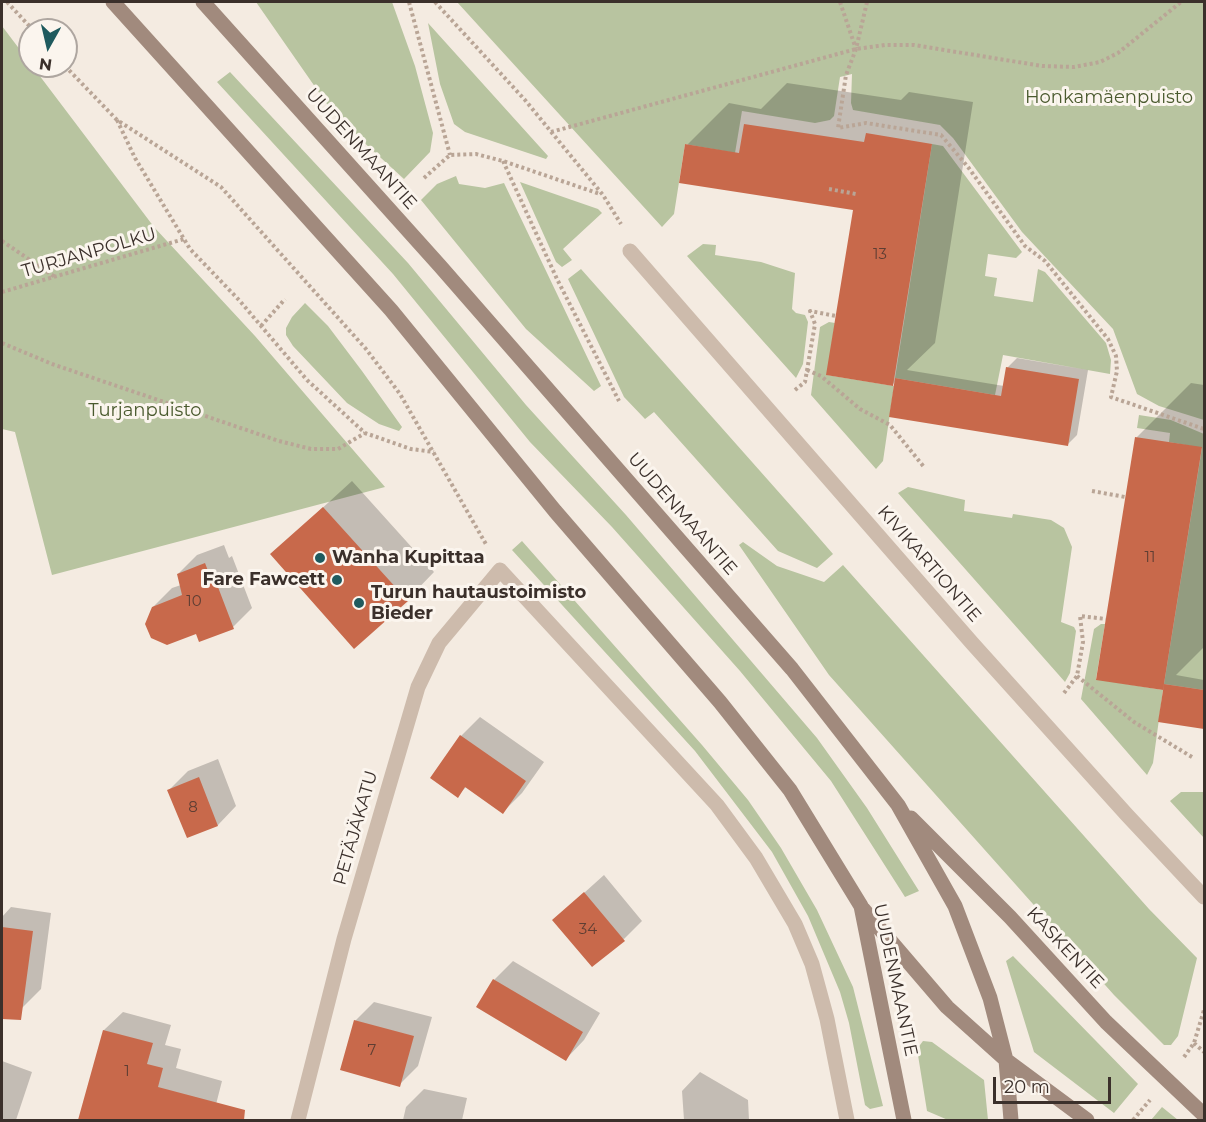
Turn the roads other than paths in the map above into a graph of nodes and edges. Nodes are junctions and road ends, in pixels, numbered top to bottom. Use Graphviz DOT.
graph roads {
  1 [pos="113,2"];
  2 [pos="203,2"];
  3 [pos="630,251"];
  4 [pos="898,805"];
  5 [pos="1204,897"];
  6 [pos="861,906"];
  7 [pos="1006,1060"];
  8 [pos="1204,1115"];
  9 [pos="298,1120"];
  10 [pos="847,1120"];
  11 [pos="904,1120"];
  12 [pos="1011,1120"];
  13 [pos="1087,1120"];
  1 -- 6 [label="main road, UUDENMAANTIE"];
  2 -- 4 [label="main road, UUDENMAANTIE"];
  3 -- 5 [label="street, KIVIKARTIONTIE"];
  4 -- 7 [label="main road, UUDENMAANTIE"];
  4 -- 8 [label="main road, KASKENTIE"];
  6 -- 7 [label="main road"];
  6 -- 11 [label="main road, UUDENMAANTIE"];
  7 -- 12 [label="main road, UUDENMAANTIE"];
  7 -- 13 [label="main road"];
  9 -- 10 [label="street, PETÄJÄKATU"];
}
